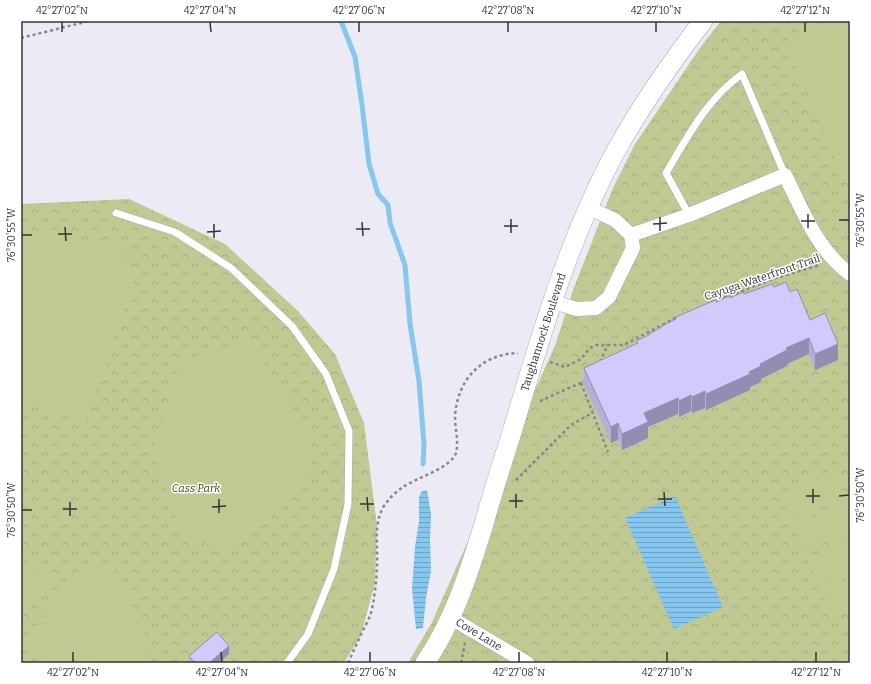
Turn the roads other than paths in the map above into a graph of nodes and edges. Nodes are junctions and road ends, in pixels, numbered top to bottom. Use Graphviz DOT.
graph roads {
  1 [pos="703,21"];
  2 [pos="785,175"];
  3 [pos="589,208"];
  4 [pos="116,213"];
  5 [pos="689,215"];
  6 [pos="631,235"];
  7 [pos="850,274"];
  8 [pos="553,302"];
  9 [pos="451,618"];
  10 [pos="287,663"];
  11 [pos="425,663"];
  12 [pos="527,663"];
  1 -- 3 [label="main road, Taughannock Boulevard"];
  2 -- 5 [label="street"];
  2 -- 5 [label="lane"];
  2 -- 7 [label="street"];
  3 -- 6 [label="street"];
  3 -- 8 [label="main road, Taughannock Boulevard"];
  4 -- 10 [label="lane"];
  5 -- 6 [label="street"];
  6 -- 8 [label="street"];
  8 -- 9 [label="main road, Taughannock Boulevard"];
  9 -- 11 [label="main road, Taughannock Boulevard"];
  9 -- 12 [label="street, Cove Lane"];
}
